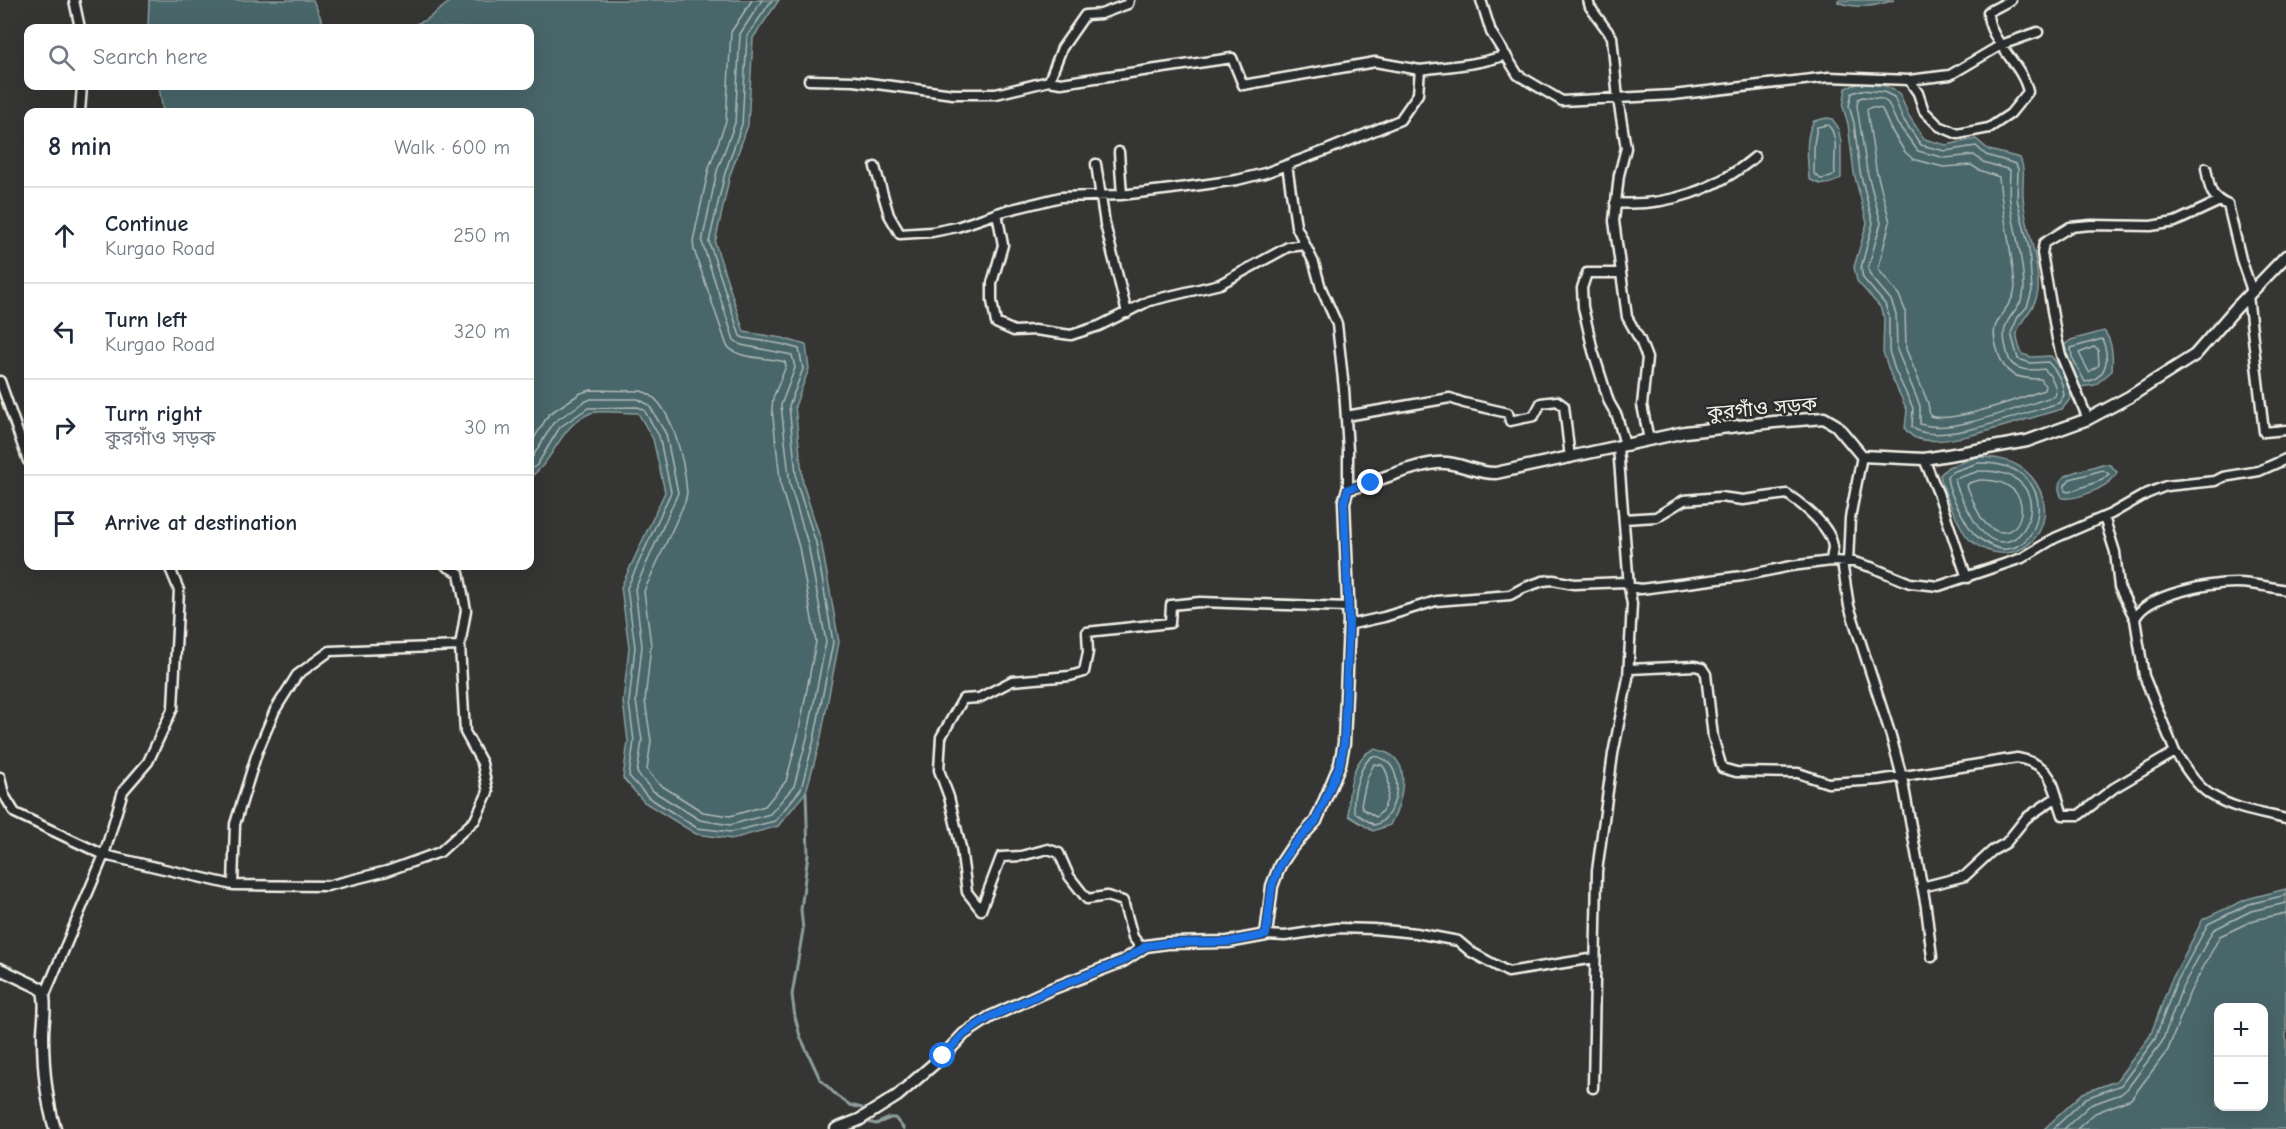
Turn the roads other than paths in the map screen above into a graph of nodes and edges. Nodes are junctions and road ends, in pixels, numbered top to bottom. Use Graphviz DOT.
graph roads {
  1 [pos="74,0"];
  2 [pos="1129,0"];
  3 [pos="1481,0"];
  4 [pos="1588,0"];
  5 [pos="2012,0"];
  6 [pos="79,24"];
  7 [pos="2038,32"];
  8 [pos="2001,45"];
  9 [pos="1506,55"];
  10 [pos="1420,70"];
  11 [pos="809,80"];
  12 [pos="1909,80"];
  13 [pos="1049,81"];
  14 [pos="82,90"];
  15 [pos="1618,99"];
  16 [pos="80,108"];
  17 [pos="1119,152"];
  18 [pos="1755,157"];
  19 [pos="1096,164"];
  20 [pos="1287,165"];
  21 [pos="875,167"];
  22 [pos="2206,168"];
  23 [pos="1122,195"];
  24 [pos="1102,196"];
  25 [pos="2220,201"];
  26 [pos="1615,203"];
  27 [pos="997,213"];
  28 [pos="1305,244"];
  29 [pos="2286,256"];
  30 [pos="1621,273"];
  31 [pos="2250,293"];
  32 [pos="1127,313"];
  33 [pos="0,381"];
  34 [pos="1346,416"];
  35 [pos="2088,419"];
  36 [pos="2286,430"];
  37 [pos="1649,440"];
  38 [pos="1621,446"];
  39 [pos="24,450"];
  40 [pos="1862,456"];
  41 [pos="1570,458"];
  42 [pos="1924,459"];
  43 [pos="2286,459"];
  44 [pos="1348,489"];
  45 [pos="2104,517"];
  46 [pos="1624,519"];
  47 [pos="1831,561"];
  48 [pos="1845,562"];
  49 [pos="171,570"];
  50 [pos="453,570"];
  51 [pos="1967,578"];
  52 [pos="1629,587"];
  53 [pos="2286,590"];
  54 [pos="1348,607"];
  55 [pos="2135,619"];
  56 [pos="1348,626"];
  57 [pos="460,645"];
  58 [pos="1629,669"];
  59 [pos="2175,752"];
  60 [pos="0,777"];
  61 [pos="1902,777"];
  62 [pos="2057,797"];
  63 [pos="2286,819"];
  64 [pos="104,855"];
  65 [pos="233,885"];
  66 [pos="1922,887"];
  67 [pos="1266,935"];
  68 [pos="1142,949"];
  69 [pos="1932,957"];
  70 [pos="1595,958"];
  71 [pos="0,969"];
  72 [pos="44,997"];
  73 [pos="1593,1088"];
  74 [pos="55,1129"];
  75 [pos="836,1129"];
  1 -- 6 [label="street"];
  2 -- 13 [label="street"];
  3 -- 9 [label="street"];
  4 -- 15 [label="street"];
  5 -- 8 [label="street"];
  7 -- 8 [label="street"];
  8 -- 12 [label="street"];
  8 -- 12 [label="street"];
  9 -- 10 [label="street"];
  9 -- 15 [label="street"];
  10 -- 13 [label="street"];
  10 -- 20 [label="street"];
  11 -- 13 [label="street"];
  12 -- 15 [label="street"];
  14 -- 16 [label="street"];
  15 -- 26 [label="street"];
  17 -- 23 [label="street"];
  18 -- 26 [label="street"];
  19 -- 24 [label="street"];
  20 -- 23 [label="street"];
  20 -- 28 [label="street"];
  21 -- 27 [label="street"];
  22 -- 25 [label="street"];
  23 -- 24 [label="street"];
  24 -- 27 [label="street"];
  24 -- 32 [label="street"];
  25 -- 31 [label="street"];
  25 -- 35 [label="street"];
  26 -- 30 [label="street"];
  27 -- 32 [label="street"];
  28 -- 32 [label="street"];
  28 -- 34 [label="street"];
  29 -- 31 [label="street"];
  30 -- 37 [label="street"];
  30 -- 38 [label="street"];
  31 -- 35 [label="street"];
  31 -- 36 [label="street"];
  33 -- 39 [label="street"];
  34 -- 41 [label="street"];
  34 -- 44 [label="street"];
  35 -- 42 [label="street"];
  37 -- 38 [label="street, কুরগাঁও সড়ক"];
  37 -- 40 [label="street, কুরগাঁও সড়ক"];
  38 -- 41 [label="street, কুরগাঁও সড়ক"];
  38 -- 46 [label="street"];
  40 -- 42 [label="street"];
  40 -- 48 [label="street"];
  41 -- 44 [label="street, কুরগাঁও সড়ক"];
  42 -- 51 [label="street"];
  43 -- 45 [label="street"];
  44 -- 54 [label="street"];
  45 -- 51 [label="street"];
  45 -- 55 [label="street"];
  46 -- 47 [label="street"];
  46 -- 52 [label="street"];
  47 -- 48 [label="street"];
  47 -- 52 [label="street"];
  48 -- 51 [label="street"];
  48 -- 61 [label="street"];
  49 -- 64 [label="street"];
  50 -- 57 [label="street"];
  52 -- 56 [label="street"];
  52 -- 58 [label="street"];
  53 -- 55 [label="street"];
  54 -- 56 [label="street"];
  54 -- 68 [label="street"];
  55 -- 59 [label="street"];
  56 -- 67 [label="street"];
  57 -- 65 [label="street"];
  57 -- 65 [label="street"];
  58 -- 61 [label="street"];
  58 -- 70 [label="street"];
  59 -- 62 [label="street"];
  59 -- 63 [label="street"];
  60 -- 64 [label="street"];
  61 -- 62 [label="street"];
  61 -- 66 [label="street"];
  62 -- 66 [label="street"];
  64 -- 65 [label="street"];
  64 -- 72 [label="street"];
  66 -- 69 [label="street"];
  67 -- 68 [label="street"];
  67 -- 70 [label="street"];
  68 -- 75 [label="street"];
  70 -- 73 [label="street"];
  71 -- 72 [label="street"];
  72 -- 74 [label="street"];
}
